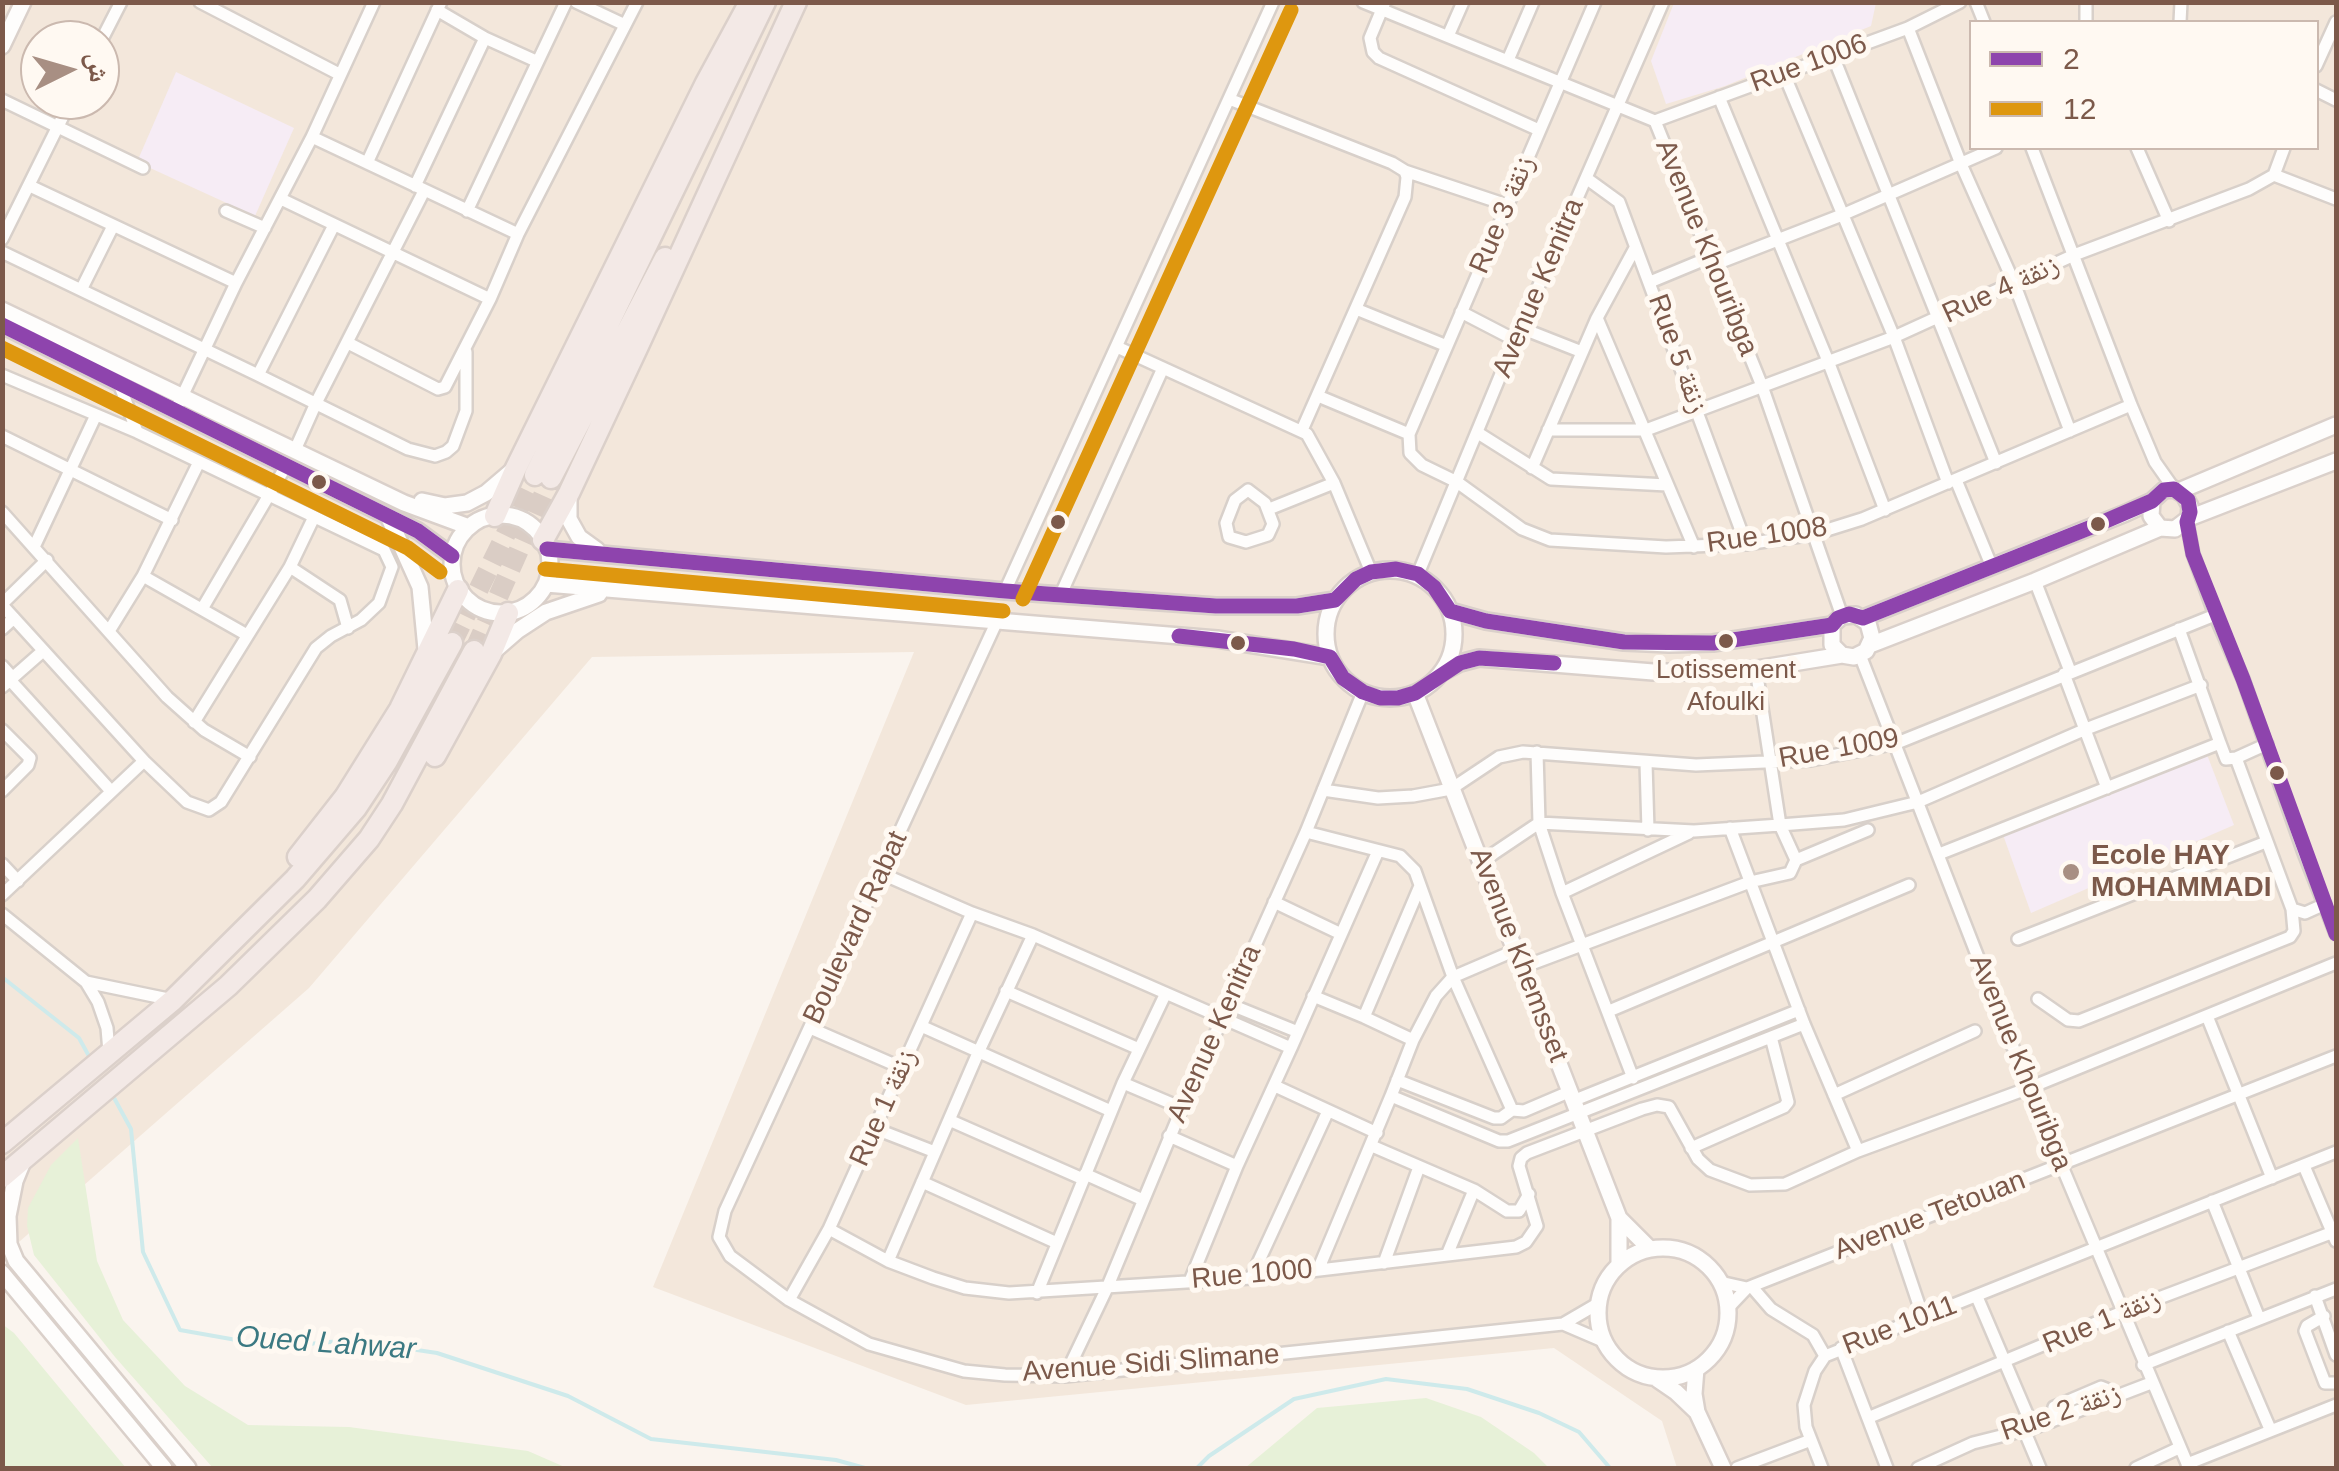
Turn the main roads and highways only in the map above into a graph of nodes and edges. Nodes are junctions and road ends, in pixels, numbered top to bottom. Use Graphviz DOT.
graph roads {
  1 [pos="23,2"];
  2 [pos="750,2"];
  3 [pos="764,2"];
  4 [pos="792,2"];
  5 [pos="2,46"];
  6 [pos="2,310"];
  7 [pos="2,325"];
  8 [pos="2336,424"];
  9 [pos="2336,461"];
  10 [pos="534,474"];
  11 [pos="568,493"];
  12 [pos="2166,493"];
  13 [pos="404,503"];
  14 [pos="388,516"];
  15 [pos="496,516"];
  16 [pos="2188,520"];
  17 [pos="468,527"];
  18 [pos="2165,529"];
  19 [pos="545,544"];
  20 [pos="606,554"];
  21 [pos="452,556"];
  22 [pos="546,584"];
  23 [pos="458,590"];
  24 [pos="615,590"];
  25 [pos="1335,600"];
  26 [pos="1450,611"];
  27 [pos="508,613"];
  28 [pos="1862,618"];
  29 [pos="1837,621"];
  30 [pos="452,644"];
  31 [pos="1865,650"];
  32 [pos="483,652"];
  33 [pos="1842,655"];
  34 [pos="1330,657"];
  35 [pos="426,658"];
  36 [pos="1441,673"];
  37 [pos="1415,693"];
  38 [pos="172,1000"];
  39 [pos="2,1143"];
  40 [pos="25,1157"];
  41 [pos="2,1177"];
  42 [pos="1619,1218"];
  43 [pos="1650,1249"];
  44 [pos="1618,1264"];
  45 [pos="2,1273"];
  46 [pos="1696,1370"];
  47 [pos="1654,1378"];
  48 [pos="1696,1412"];
  49 [pos="164,1468"];
  50 [pos="188,1468"];
  51 [pos="1723,1468"];
  1 -- 5 [label="main road"];
  2 -- 10 [label="highway"];
  3 -- 10 [label="highway"];
  4 -- 10 [label="highway"];
  4 -- 11 [label="highway"];
  6 -- 13 [label="main road"];
  7 -- 14 [label="main road"];
  8 -- 12 [label="main road"];
  9 -- 16 [label="main road"];
  10 -- 13 [label="main road"];
  10 -- 15 [label="highway"];
  11 -- 19 [label="highway"];
  11 -- 20 [label="main road"];
  12 -- 16 [label="main road"];
  12 -- 18 [label="main road"];
  12 -- 28 [label="main road"];
  13 -- 17 [label="main road"];
  14 -- 21 [label="main road"];
  14 -- 35 [label="main road"];
  15 -- 17 [label="main road"];
  15 -- 19 [label="main road"];
  16 -- 18 [label="main road"];
  17 -- 21 [label="main road"];
  18 -- 31 [label="main road"];
  19 -- 20 [label="main road"];
  19 -- 22 [label="main road"];
  20 -- 25 [label="main road"];
  21 -- 23 [label="main road"];
  22 -- 24 [label="main road"];
  22 -- 27 [label="main road"];
  23 -- 27 [label="main road"];
  23 -- 35 [label="highway"];
  24 -- 32 [label="main road"];
  24 -- 34 [label="main road"];
  25 -- 26 [label="main road"];
  25 -- 34 [label="main road"];
  26 -- 29 [label="main road"];
  26 -- 36 [label="main road"];
  27 -- 32 [label="highway"];
  28 -- 29 [label="main road"];
  28 -- 31 [label="main road"];
  29 -- 33 [label="main road"];
  30 -- 38 [label="highway"];
  31 -- 33 [label="main road"];
  32 -- 40 [label="highway"];
  33 -- 36 [label="main road"];
  34 -- 37 [label="main road"];
  35 -- 38 [label="highway"];
  36 -- 37 [label="main road"];
  37 -- 42 [label="main road, Avenue Khemsset"];
  38 -- 39 [label="highway"];
  40 -- 41 [label="highway"];
  40 -- 50 [label="main road"];
  42 -- 43 [label="main road, Avenue Khemsset"];
  42 -- 44 [label="main road, Avenue Khemsset"];
  43 -- 44 [label="main road"];
  43 -- 46 [label="main road"];
  44 -- 47 [label="main road"];
  45 -- 49 [label="main road"];
  46 -- 47 [label="main road"];
  46 -- 48 [label="main road"];
  47 -- 48 [label="main road"];
  48 -- 51 [label="main road"];
}
